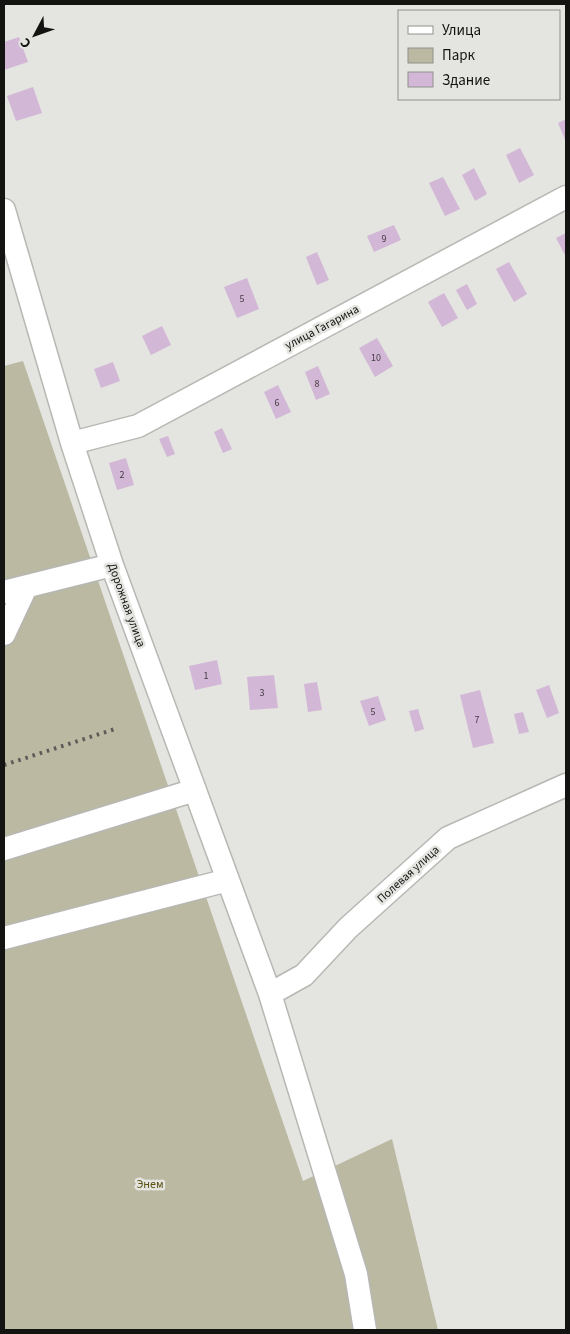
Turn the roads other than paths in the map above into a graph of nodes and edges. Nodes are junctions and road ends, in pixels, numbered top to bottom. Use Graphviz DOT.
graph roads {
  1 [pos="566,197"];
  2 [pos="4,210"];
  3 [pos="72,443"];
  4 [pos="112,565"];
  5 [pos="26,587"];
  6 [pos="4,592"];
  7 [pos="4,634"];
  8 [pos="566,785"];
  9 [pos="195,790"];
  10 [pos="4,848"];
  11 [pos="228,880"];
  12 [pos="4,938"];
  13 [pos="270,994"];
  14 [pos="365,1330"];
  1 -- 3 [label="street, улица Гагарина"];
  2 -- 3 [label="street, Дорожная улица"];
  3 -- 4 [label="street, Дорожная улица"];
  4 -- 5 [label="street"];
  4 -- 9 [label="street, Дорожная улица"];
  5 -- 6 [label="street"];
  5 -- 7 [label="street"];
  8 -- 13 [label="street, Полевая улица"];
  9 -- 10 [label="street"];
  9 -- 11 [label="street, Дорожная улица"];
  11 -- 12 [label="street"];
  11 -- 13 [label="street, Дорожная улица"];
  13 -- 14 [label="street, Дорожная улица"];
}
